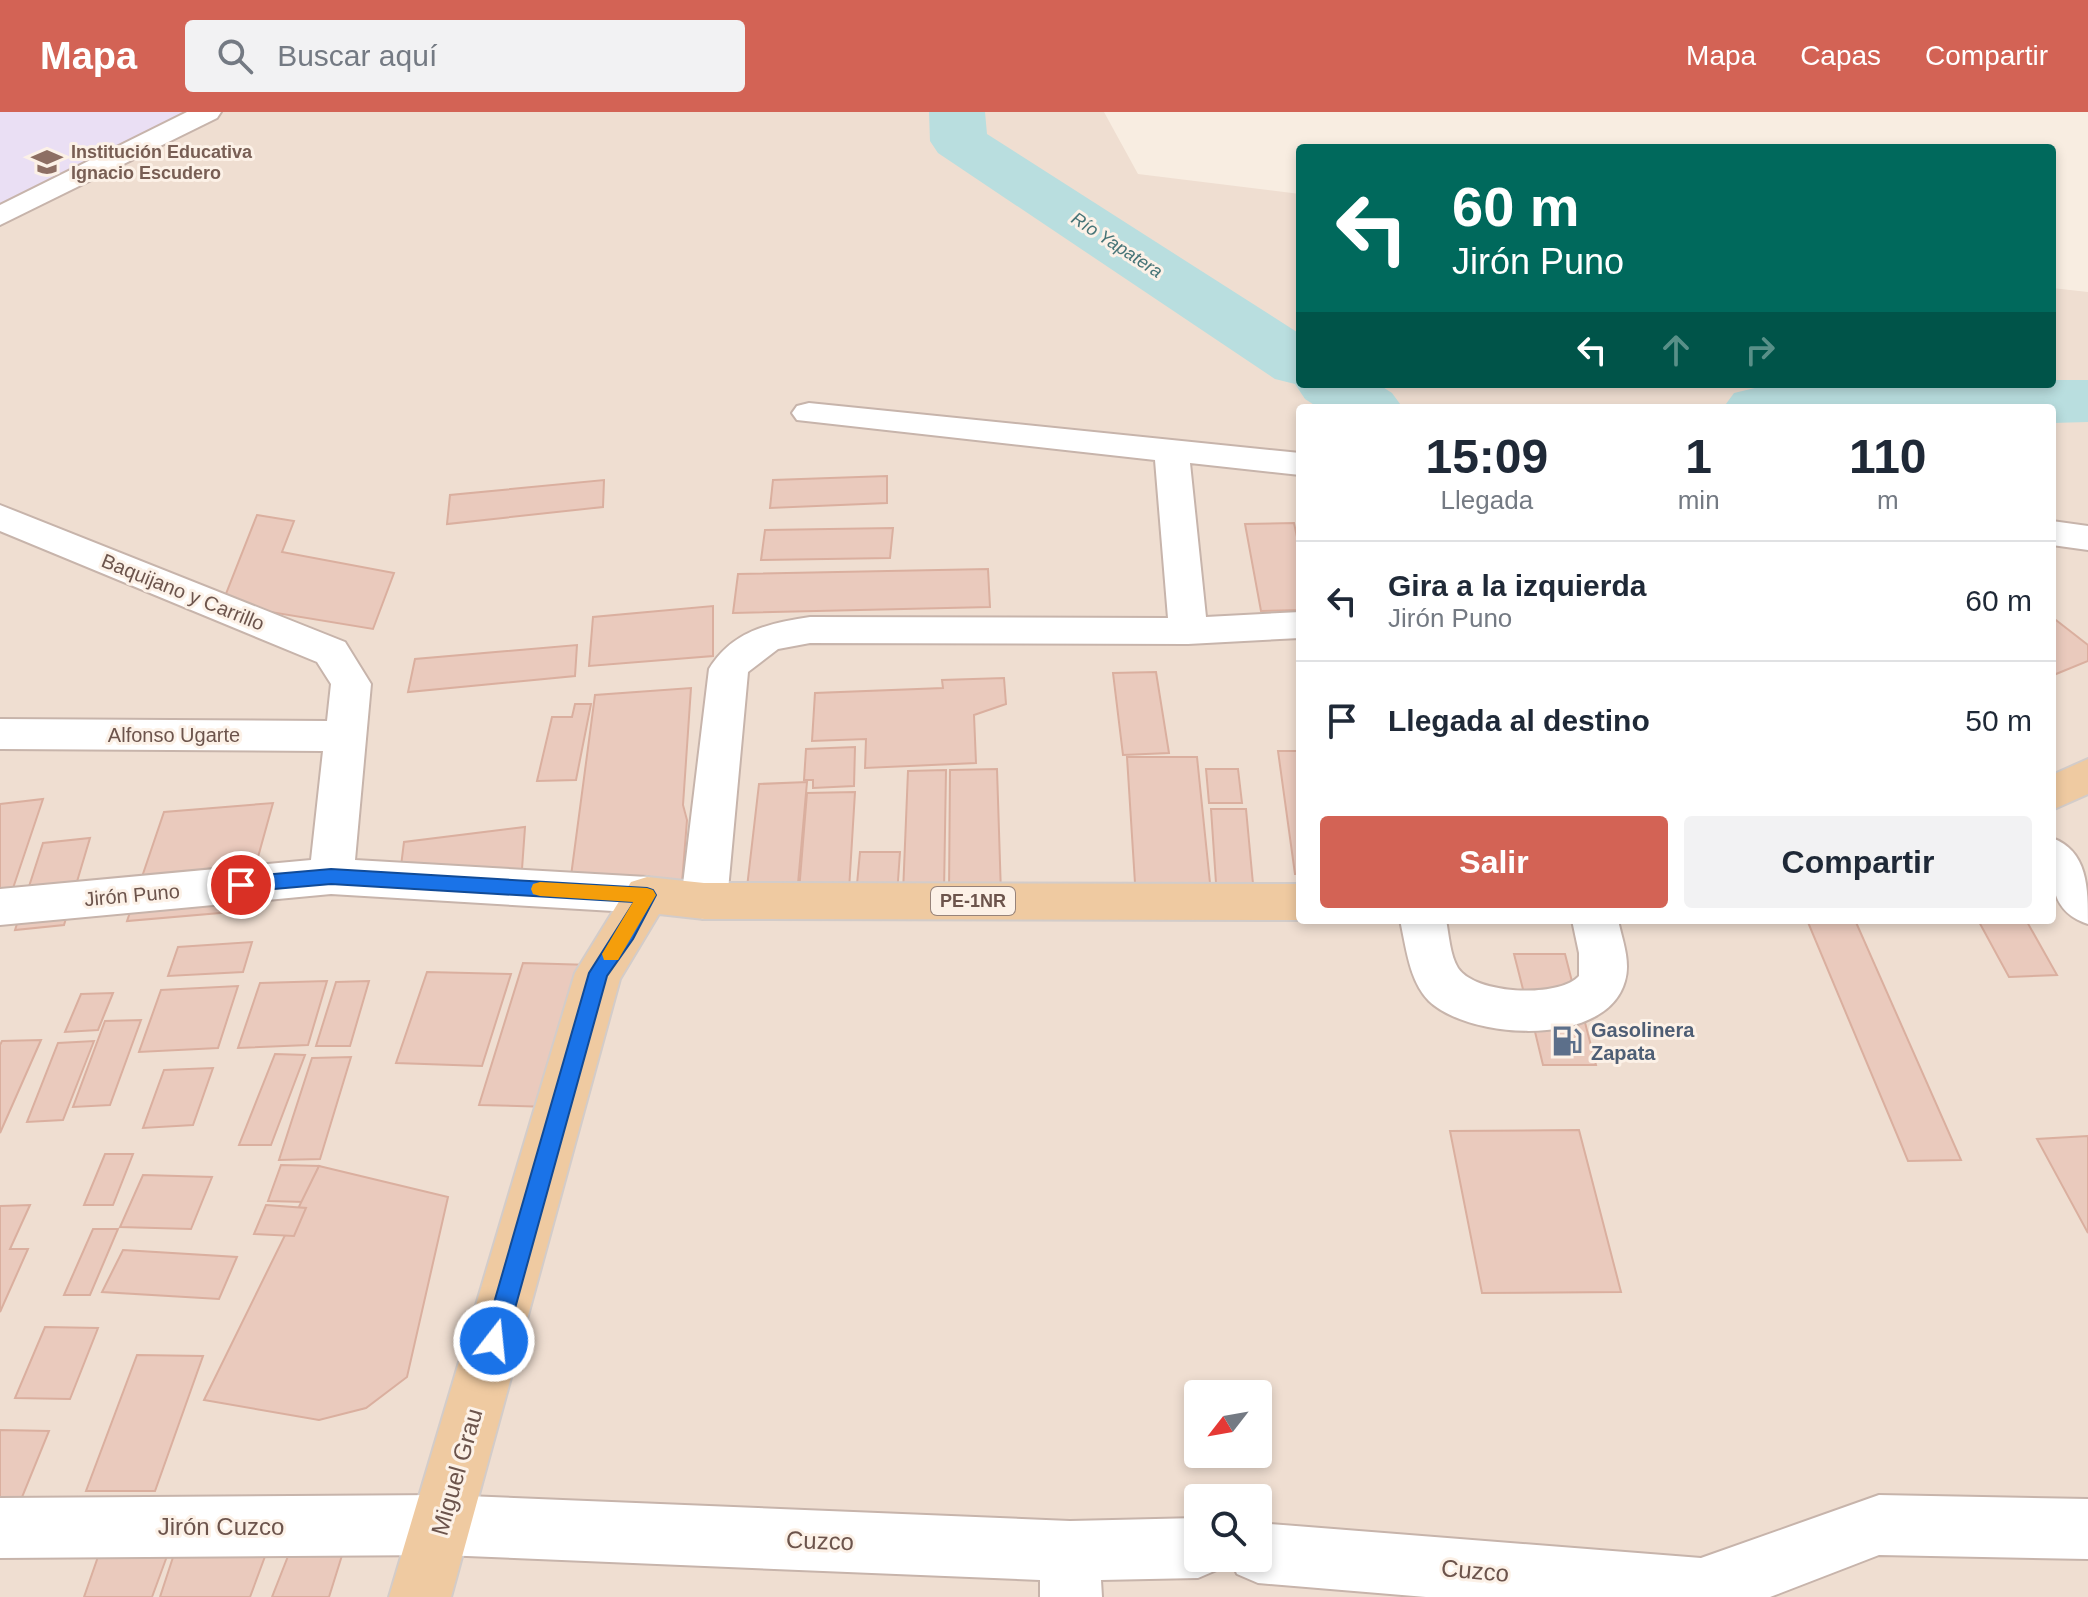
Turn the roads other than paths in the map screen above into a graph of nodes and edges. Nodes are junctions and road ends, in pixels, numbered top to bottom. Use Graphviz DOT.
graph roads {
  1 [pos="208,112"];
  2 [pos="0,216"];
  3 [pos="809,413"];
  4 [pos="1172,451"];
  5 [pos="1296,464"];
  6 [pos="0,517"];
  7 [pos="2056,534"];
  8 [pos="2088,538"];
  9 [pos="1296,625"];
  10 [pos="1188,631"];
  11 [pos="0,734"];
  12 [pos="347,736"];
  13 [pos="2088,775"];
  14 [pos="2056,792"];
  15 [pos="2056,861"];
  16 [pos="331,876"];
  17 [pos="647,895"];
  18 [pos="704,901"];
  19 [pos="1296,902"];
  20 [pos="2088,906"];
  21 [pos="0,907"];
  22 [pos="1424,924"];
  23 [pos="1596,924"];
  24 [pos="442,1525"];
  25 [pos="0,1528"];
  26 [pos="2088,1529"];
  27 [pos="1184,1551"];
  28 [pos="1272,1554"];
  29 [pos="1070,1574"];
  30 [pos="1720,1593"];
  31 [pos="420,1597"];
  1 -- 2 [label="street"];
  3 -- 4 [label="street"];
  4 -- 5 [label="street"];
  4 -- 10 [label="street"];
  6 -- 12 [label="street, Baquijano y Carrillo"];
  7 -- 8 [label="street"];
  9 -- 10 [label="street"];
  10 -- 18 [label="street"];
  11 -- 12 [label="street, Alfonso Ugarte"];
  12 -- 16 [label="street"];
  13 -- 14 [label="main road"];
  15 -- 20 [label="street"];
  16 -- 17 [label="street, Jirón Puno"];
  16 -- 21 [label="street, Jirón Puno"];
  17 -- 18 [label="main road, PE-1NR"];
  17 -- 24 [label="main road, Miguel Grau"];
  18 -- 19 [label="main road, PE-1NR"];
  22 -- 23 [label="street"];
  24 -- 25 [label="street, Jirón Cuzco"];
  24 -- 29 [label="street, Cuzco"];
  24 -- 31 [label="main road, Miguel Grau"];
  26 -- 30 [label="street"];
  27 -- 29 [label="street, Cuzco"];
  28 -- 30 [label="street, Cuzco"];
}
